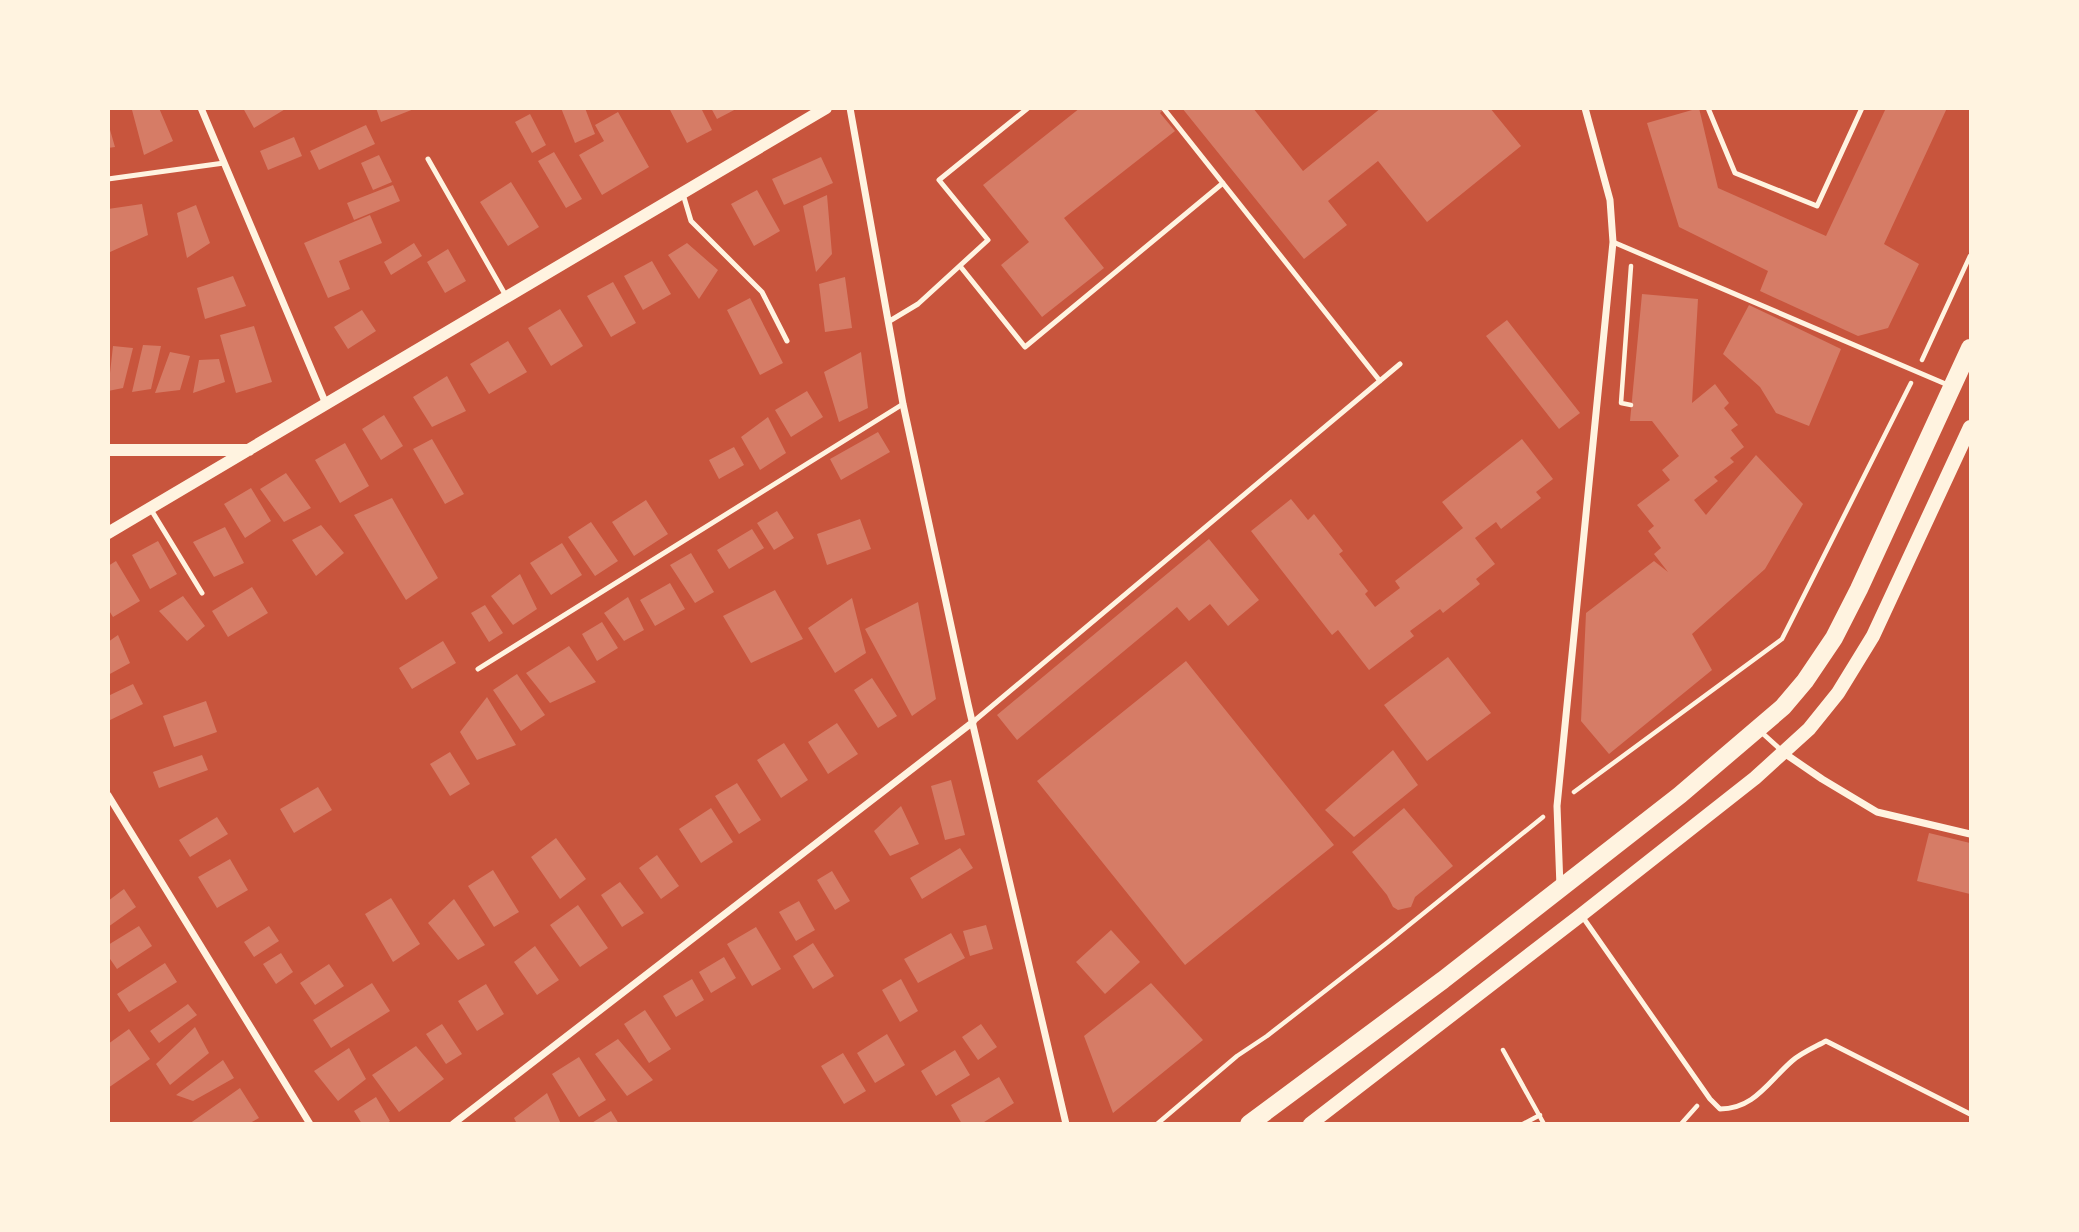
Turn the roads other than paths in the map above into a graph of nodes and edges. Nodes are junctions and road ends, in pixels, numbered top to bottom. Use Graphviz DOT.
graph roads {
  1 [pos="201,108"];
  2 [pos="827,108"];
  3 [pos="850,108"];
  4 [pos="1028,108"];
  5 [pos="1585,108"];
  6 [pos="1708,108"];
  7 [pos="1862,108"];
  8 [pos="1164,109"];
  9 [pos="428,159"];
  10 [pos="224,163"];
  11 [pos="108,178"];
  12 [pos="1223,183"];
  13 [pos="683,194"];
  14 [pos="1613,243"];
  15 [pos="960,266"];
  16 [pos="507,298"];
  17 [pos="888,322"];
  18 [pos="787,341"];
  19 [pos="1970,348"];
  20 [pos="1400,364"];
  21 [pos="1380,381"];
  22 [pos="1952,387"];
  23 [pos="326,404"];
  24 [pos="903,404"];
  25 [pos="1970,427"];
  26 [pos="108,450"];
  27 [pos="249,450"];
  28 [pos="150,508"];
  29 [pos="108,533"];
  30 [pos="202,593"];
  31 [pos="478,669"];
  32 [pos="973,722"];
  33 [pos="1758,729"];
  34 [pos="1783,752"];
  35 [pos="108,795"];
  36 [pos="1970,834"];
  37 [pos="1560,888"];
  38 [pos="1581,915"];
  39 [pos="1346,1053"];
  40 [pos="1970,1114"];
  41 [pos="310,1124"];
  42 [pos="453,1124"];
  43 [pos="1066,1124"];
  44 [pos="1249,1124"];
  45 [pos="1267,1124"];
  46 [pos="1310,1124"];
  1 -- 10 [label="street"];
  2 -- 13 [label="street"];
  3 -- 17 [label="street"];
  4 -- 15 [label="lane"];
  5 -- 14 [label="street"];
  6 -- 7 [label="lane"];
  8 -- 12 [label="lane"];
  9 -- 16 [label="lane"];
  10 -- 11 [label="lane"];
  10 -- 23 [label="street"];
  12 -- 15 [label="lane"];
  12 -- 21 [label="lane"];
  13 -- 16 [label="street"];
  13 -- 18 [label="lane"];
  14 -- 22 [label="lane"];
  14 -- 37 [label="street"];
  15 -- 17 [label="lane"];
  16 -- 23 [label="street"];
  17 -- 24 [label="street"];
  19 -- 22 [label="main road"];
  20 -- 21 [label="lane"];
  21 -- 32 [label="lane"];
  22 -- 33 [label="main road"];
  23 -- 27 [label="street"];
  24 -- 31 [label="lane"];
  24 -- 32 [label="street"];
  25 -- 34 [label="main road"];
  26 -- 27 [label="street"];
  27 -- 28 [label="street"];
  28 -- 29 [label="street"];
  28 -- 30 [label="lane"];
  32 -- 42 [label="street"];
  32 -- 43 [label="street"];
  33 -- 34 [label="lane"];
  33 -- 37 [label="main road"];
  34 -- 36 [label="street"];
  34 -- 38 [label="main road"];
  35 -- 41 [label="street"];
  37 -- 39 [label="main road"];
  38 -- 40 [label="lane"];
  38 -- 46 [label="main road"];
  39 -- 44 [label="main road"];
  39 -- 45 [label="main road"];
}
